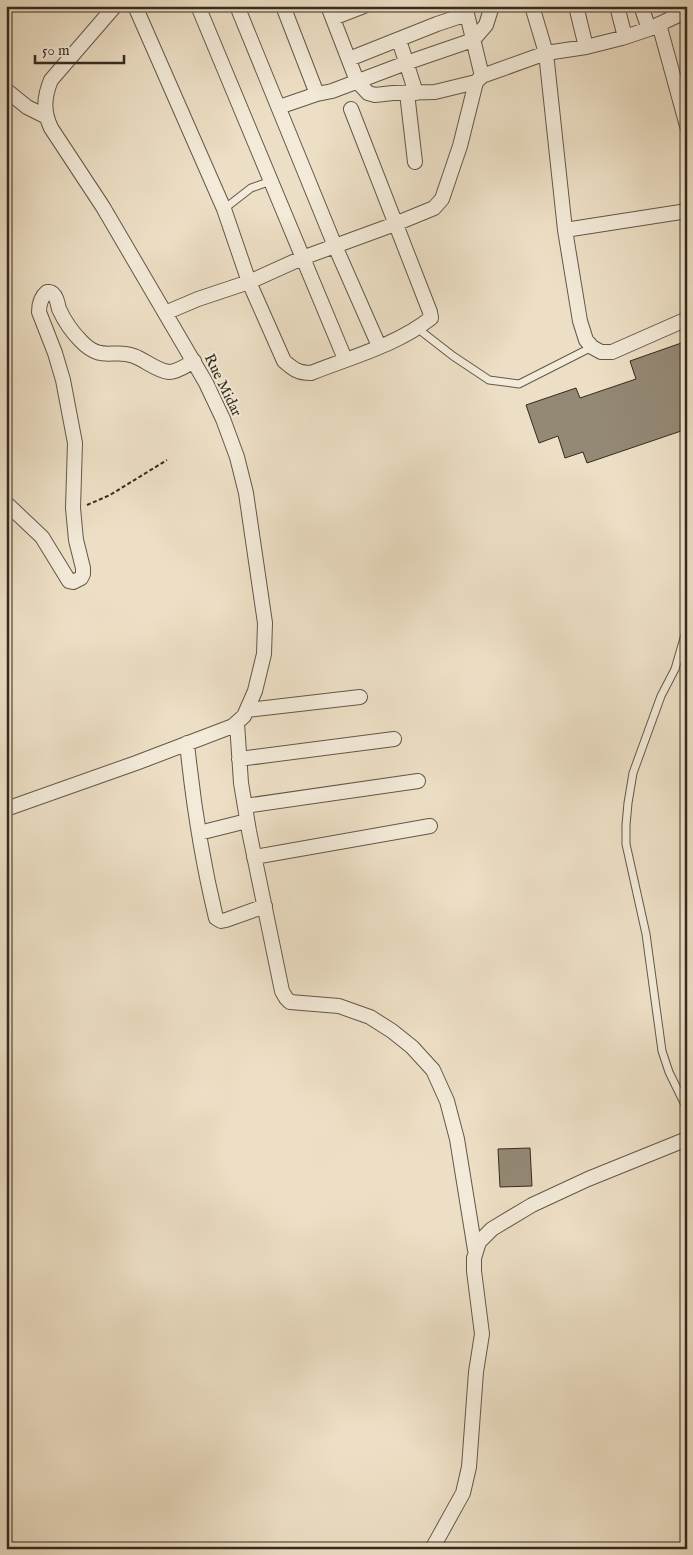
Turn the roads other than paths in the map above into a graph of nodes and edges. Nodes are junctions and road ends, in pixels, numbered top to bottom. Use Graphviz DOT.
graph roads {
  1 [pos="115,6"];
  2 [pos="135,6"];
  3 [pos="198,6"];
  4 [pos="238,6"];
  5 [pos="283,6"];
  6 [pos="364,6"];
  7 [pos="492,6"];
  8 [pos="532,6"];
  9 [pos="576,6"];
  10 [pos="617,6"];
  11 [pos="641,6"];
  12 [pos="466,10"];
  13 [pos="687,11"];
  14 [pos="330,12"];
  15 [pos="654,26"];
  16 [pos="625,37"];
  17 [pos="398,40"];
  18 [pos="473,40"];
  19 [pos="586,47"];
  20 [pos="546,54"];
  21 [pos="349,59"];
  22 [pos="406,63"];
  23 [pos="479,79"];
  24 [pos="357,81"];
  25 [pos="6,90"];
  26 [pos="411,93"];
  27 [pos="317,94"];
  28 [pos="279,107"];
  29 [pos="351,109"];
  30 [pos="45,116"];
  31 [pos="687,126"];
  32 [pos="415,162"];
  33 [pos="271,181"];
  34 [pos="224,209"];
  35 [pos="687,211"];
  36 [pos="395,224"];
  37 [pos="564,230"];
  38 [pos="335,246"];
  39 [pos="302,258"];
  40 [pos="249,282"];
  41 [pos="165,313"];
  42 [pos="687,319"];
  43 [pos="417,328"];
  44 [pos="378,346"];
  45 [pos="592,348"];
  46 [pos="345,359"];
  47 [pos="194,361"];
  48 [pos="6,503"];
  49 [pos="687,628"];
  50 [pos="360,697"];
  51 [pos="247,710"];
  52 [pos="238,724"];
  53 [pos="394,739"];
  54 [pos="187,743"];
  55 [pos="239,759"];
  56 [pos="418,781"];
  57 [pos="245,806"];
  58 [pos="6,809"];
  59 [pos="248,821"];
  60 [pos="430,826"];
  61 [pos="199,833"];
  62 [pos="254,856"];
  63 [pos="265,906"];
  64 [pos="687,1109"];
  65 [pos="687,1139"];
  66 [pos="476,1250"];
  67 [pos="432,1549"];
  1 -- 30 [label="street"];
  2 -- 34 [label="street"];
  3 -- 33 [label="street"];
  4 -- 28 [label="street"];
  5 -- 27 [label="street"];
  6 -- 14 [label="street"];
  7 -- 18 [label="street"];
  8 -- 20 [label="street"];
  9 -- 19 [label="street"];
  10 -- 16 [label="street"];
  11 -- 15 [label="street"];
  12 -- 17 [label="street"];
  12 -- 18 [label="street"];
  13 -- 15 [label="street"];
  14 -- 21 [label="street"];
  15 -- 16 [label="street"];
  15 -- 31 [label="street"];
  16 -- 19 [label="street"];
  17 -- 21 [label="street"];
  17 -- 22 [label="street"];
  18 -- 22 [label="street"];
  18 -- 23 [label="street"];
  19 -- 20 [label="street"];
  20 -- 23 [label="street"];
  20 -- 37 [label="street"];
  21 -- 24 [label="street"];
  22 -- 24 [label="street"];
  22 -- 26 [label="street"];
  23 -- 26 [label="street"];
  23 -- 36 [label="street"];
  24 -- 26 [label="street"];
  24 -- 27 [label="street"];
  25 -- 30 [label="street"];
  26 -- 32 [label="street"];
  27 -- 28 [label="street"];
  28 -- 38 [label="street"];
  29 -- 36 [label="street"];
  30 -- 41 [label="street, Rue Midar"];
  33 -- 34 [label="lane"];
  33 -- 39 [label="street"];
  34 -- 40 [label="street"];
  35 -- 37 [label="street"];
  36 -- 38 [label="street"];
  36 -- 43 [label="street"];
  37 -- 45 [label="street"];
  38 -- 39 [label="street"];
  38 -- 44 [label="street"];
  39 -- 40 [label="street"];
  39 -- 46 [label="street"];
  40 -- 41 [label="street"];
  40 -- 46 [label="street"];
  41 -- 47 [label="street, Rue Midar"];
  42 -- 45 [label="street"];
  43 -- 44 [label="street"];
  43 -- 45 [label="lane"];
  44 -- 46 [label="street"];
  47 -- 48 [label="street"];
  47 -- 51 [label="street, Rue Midar"];
  49 -- 64 [label="lane"];
  50 -- 51 [label="street"];
  51 -- 52 [label="street, Rue Midar"];
  52 -- 54 [label="street"];
  52 -- 55 [label="street"];
  53 -- 55 [label="street"];
  54 -- 58 [label="street"];
  54 -- 61 [label="street"];
  55 -- 57 [label="street"];
  56 -- 57 [label="street"];
  57 -- 59 [label="street"];
  59 -- 61 [label="street"];
  59 -- 62 [label="street"];
  60 -- 62 [label="street"];
  61 -- 63 [label="street"];
  62 -- 63 [label="street"];
  63 -- 66 [label="street"];
  65 -- 66 [label="street"];
  66 -- 67 [label="street"];
}
